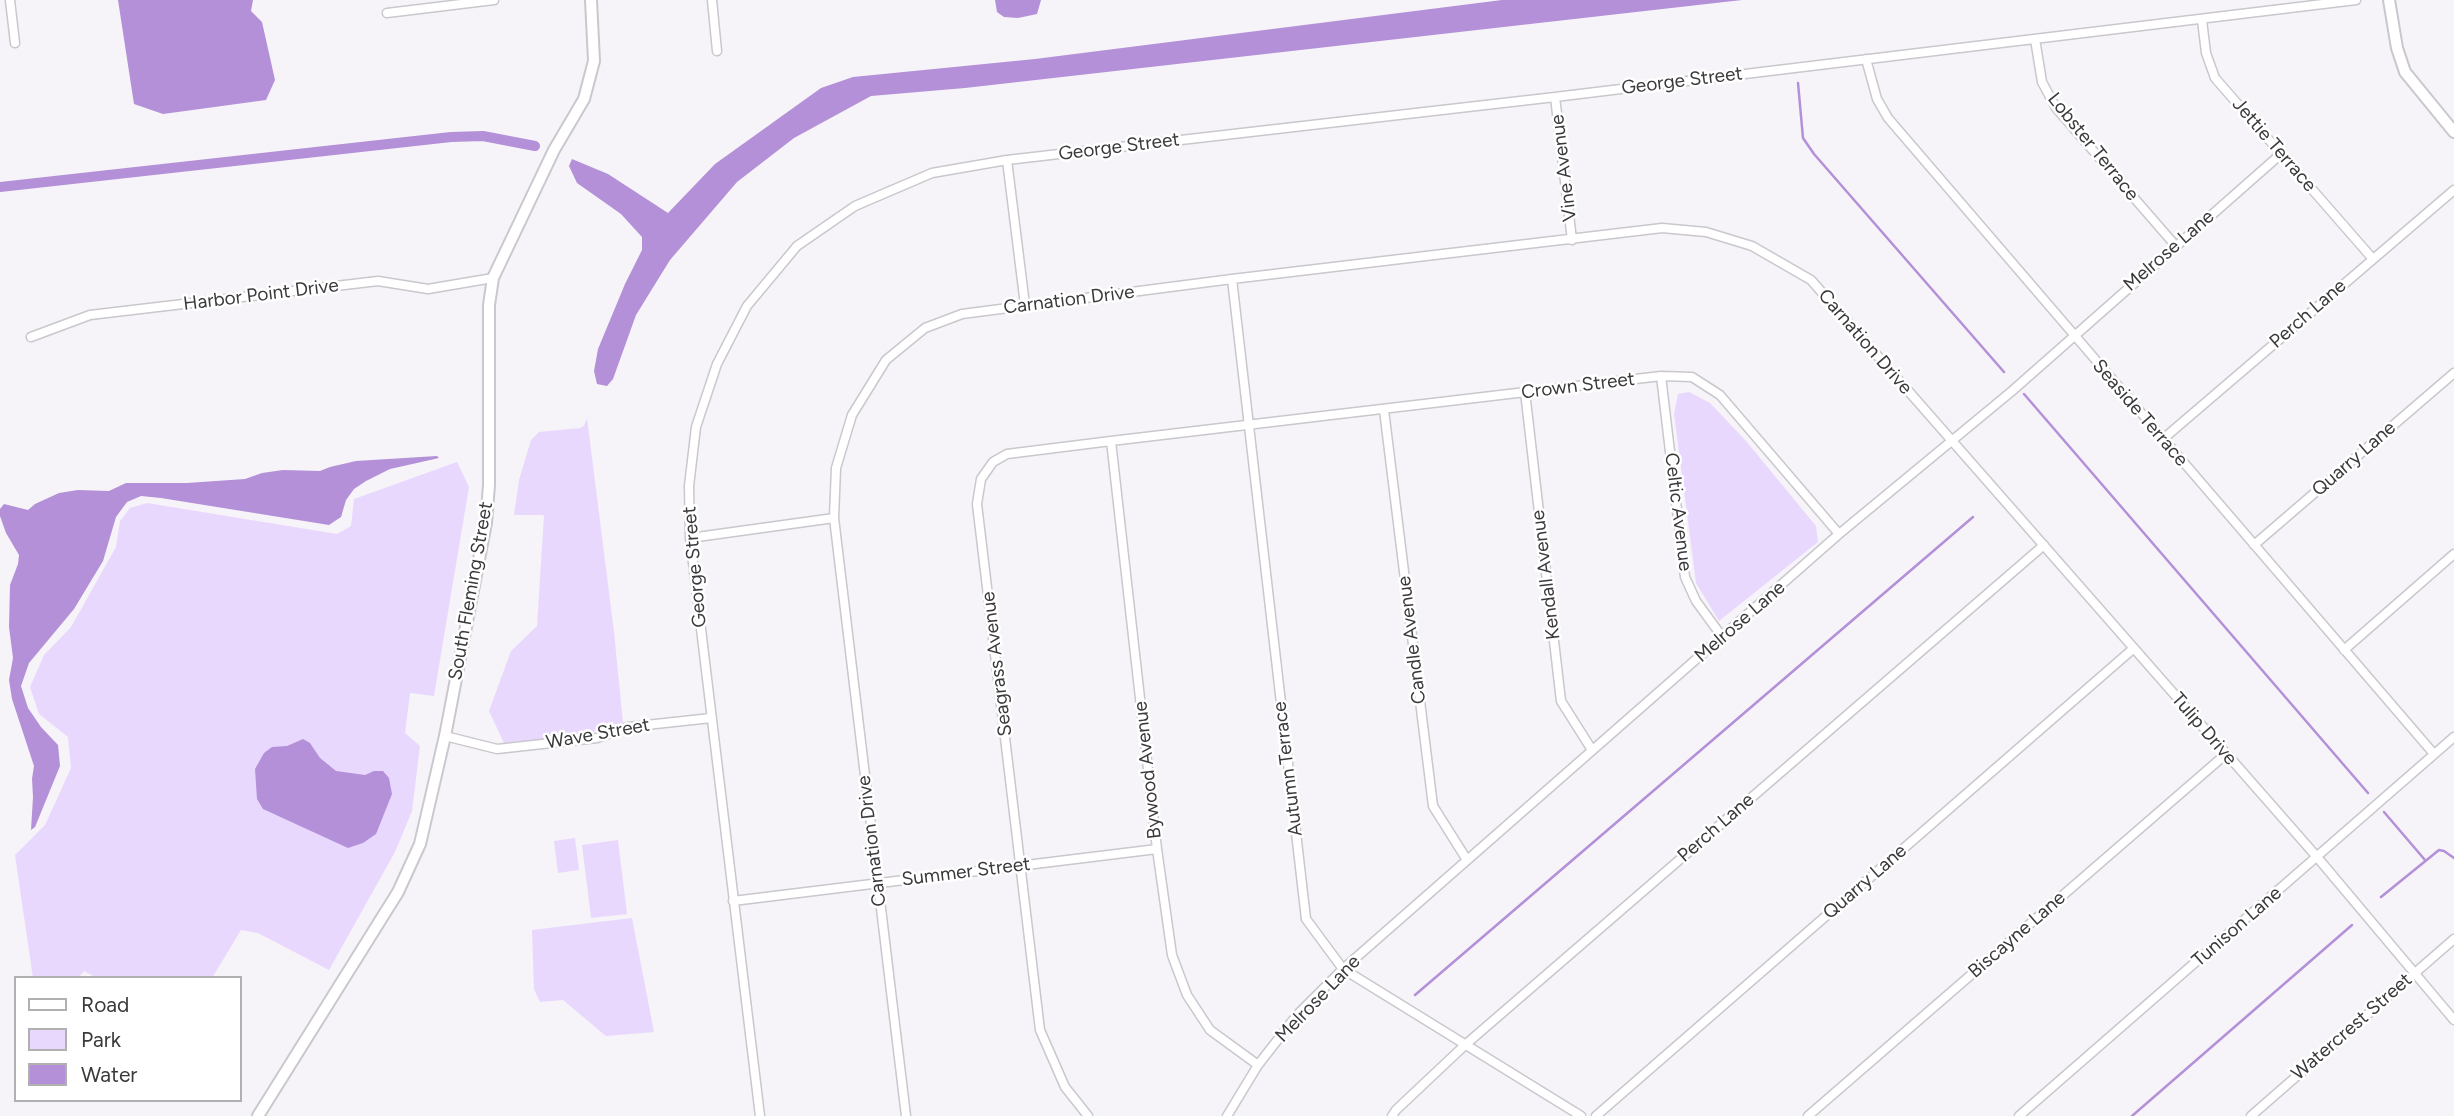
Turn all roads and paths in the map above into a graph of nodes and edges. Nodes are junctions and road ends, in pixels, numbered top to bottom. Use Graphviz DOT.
graph roads {
  1 [pos="10,0"];
  2 [pos="494,0"];
  3 [pos="591,0"];
  4 [pos="712,0"];
  5 [pos="2356,0"];
  6 [pos="2389,0"];
  7 [pos="387,13"];
  8 [pos="2202,20"];
  9 [pos="2035,39"];
  10 [pos="15,43"];
  11 [pos="717,51"];
  12 [pos="1867,59"];
  13 [pos="1555,97"];
  14 [pos="2454,132"];
  15 [pos="2281,153"];
  16 [pos="1007,160"];
  17 [pos="2454,190"];
  18 [pos="1572,240"];
  19 [pos="2175,245"];
  20 [pos="2372,258"];
  21 [pos="493,278"];
  22 [pos="1232,279"];
  23 [pos="1025,305"];
  24 [pos="2073,336"];
  25 [pos="30,337"];
  26 [pos="2454,373"];
  27 [pos="1661,376"];
  28 [pos="1525,391"];
  29 [pos="1384,410"];
  30 [pos="1249,425"];
  31 [pos="2163,439"];
  32 [pos="1951,440"];
  33 [pos="1111,441"];
  34 [pos="834,518"];
  35 [pos="1839,534"];
  36 [pos="690,537"];
  37 [pos="2044,545"];
  38 [pos="2254,545"];
  39 [pos="2454,554"];
  40 [pos="1723,638"];
  41 [pos="2134,648"];
  42 [pos="2344,650"];
  43 [pos="711,718"];
  44 [pos="445,736"];
  45 [pos="2454,737"];
  46 [pos="1592,750"];
  47 [pos="2226,754"];
  48 [pos="2434,754"];
  49 [pos="1157,849"];
  50 [pos="2317,857"];
  51 [pos="1467,860"];
  52 [pos="1021,865"];
  53 [pos="878,884"];
  54 [pos="733,901"];
  55 [pos="2454,939"];
  56 [pos="1343,969"];
  57 [pos="2414,974"];
  58 [pos="2454,1020"];
  59 [pos="1465,1045"];
  60 [pos="1258,1065"];
  61 [pos="258,1116"];
  62 [pos="760,1116"];
  63 [pos="906,1116"];
  64 [pos="1088,1116"];
  65 [pos="1227,1116"];
  66 [pos="1392,1116"];
  67 [pos="1581,1116"];
  68 [pos="1596,1116"];
  69 [pos="1808,1116"];
  70 [pos="2020,1116"];
  71 [pos="2251,1116"];
  1 -- 10 [label="street"];
  2 -- 7 [label="street"];
  3 -- 21 [label="street, South Fleming Street"];
  4 -- 11 [label="street"];
  5 -- 8 [label="street, George Street"];
  6 -- 14 [label="street"];
  8 -- 9 [label="street, George Street"];
  8 -- 15 [label="street, Jettie Terrace"];
  9 -- 12 [label="street, George Street"];
  9 -- 19 [label="street, Lobster Terrace"];
  12 -- 13 [label="street, George Street"];
  12 -- 24 [label="street, Seaside Terrace"];
  13 -- 16 [label="street, George Street"];
  13 -- 18 [label="street, Vine Avenue"];
  15 -- 19 [label="street, Melrose Lane"];
  15 -- 20 [label="street, Jettie Terrace"];
  16 -- 23 [label="street"];
  16 -- 36 [label="street, George Street"];
  17 -- 20 [label="street, Perch Lane"];
  18 -- 22 [label="street, Carnation Drive"];
  18 -- 32 [label="street, Carnation Drive"];
  19 -- 24 [label="street, Melrose Lane"];
  20 -- 31 [label="street, Perch Lane"];
  21 -- 25 [label="street, Harbor Point Drive"];
  21 -- 44 [label="street, South Fleming Street"];
  22 -- 23 [label="street, Carnation Drive"];
  22 -- 30 [label="street, Autumn Terrace"];
  23 -- 34 [label="street, Carnation Drive"];
  24 -- 31 [label="street, Seaside Terrace"];
  24 -- 32 [label="street, Melrose Lane"];
  26 -- 38 [label="street, Quarry Lane"];
  27 -- 28 [label="street, Crown Street"];
  27 -- 35 [label="street, Crown Street"];
  27 -- 40 [label="street, Celtic Avenue"];
  28 -- 29 [label="street, Crown Street"];
  28 -- 46 [label="street, Kendall Avenue"];
  29 -- 30 [label="street, Crown Street"];
  29 -- 51 [label="street, Candle Avenue"];
  30 -- 33 [label="street, Seagrass Avenue"];
  30 -- 56 [label="street, Autumn Terrace"];
  31 -- 38 [label="street, Seaside Terrace"];
  32 -- 35 [label="street, Melrose Lane"];
  32 -- 37 [label="street, Tulip Drive"];
  33 -- 49 [label="street, Bywood Avenue"];
  33 -- 52 [label="street, Seagrass Avenue"];
  34 -- 36 [label="street"];
  34 -- 53 [label="street, Carnation Drive"];
  35 -- 40 [label="street, Melrose Lane"];
  36 -- 43 [label="street, George Street"];
  37 -- 41 [label="street, Tulip Drive"];
  37 -- 59 [label="street, Perch Lane"];
  38 -- 42 [label="street, Seaside Terrace"];
  39 -- 42 [label="street"];
  40 -- 46 [label="street, Melrose Lane"];
  41 -- 47 [label="street, Tulip Drive"];
  41 -- 68 [label="street, Quarry Lane"];
  42 -- 48 [label="street, Seaside Terrace"];
  43 -- 44 [label="street, Wave Street"];
  43 -- 54 [label="street, George Street"];
  44 -- 61 [label="street, South Fleming Street"];
  45 -- 48 [label="street, Tunison Lane"];
  46 -- 51 [label="street, Melrose Lane"];
  47 -- 50 [label="street, Tulip Drive"];
  47 -- 69 [label="street, Biscayne Lane"];
  48 -- 50 [label="street, Tunison Lane"];
  49 -- 52 [label="street, Summer Street"];
  49 -- 60 [label="street, Bywood Avenue"];
  50 -- 57 [label="street, Tulip Drive"];
  50 -- 70 [label="street, Tunison Lane"];
  51 -- 56 [label="street, Melrose Lane"];
  52 -- 53 [label="street, Summer Street"];
  52 -- 64 [label="street, Seagrass Avenue"];
  53 -- 54 [label="street, Summer Street"];
  53 -- 63 [label="street, Carnation Drive"];
  54 -- 62 [label="street, George Street"];
  55 -- 57 [label="street, Watercrest Street"];
  56 -- 59 [label="street, Autumn Terrace"];
  56 -- 60 [label="street, Melrose Lane"];
  57 -- 58 [label="street, Tulip Drive"];
  57 -- 71 [label="street, Watercrest Street"];
  59 -- 66 [label="street, Perch Lane"];
  59 -- 67 [label="street, Autumn Terrace"];
  60 -- 65 [label="street, Melrose Lane"];
}
